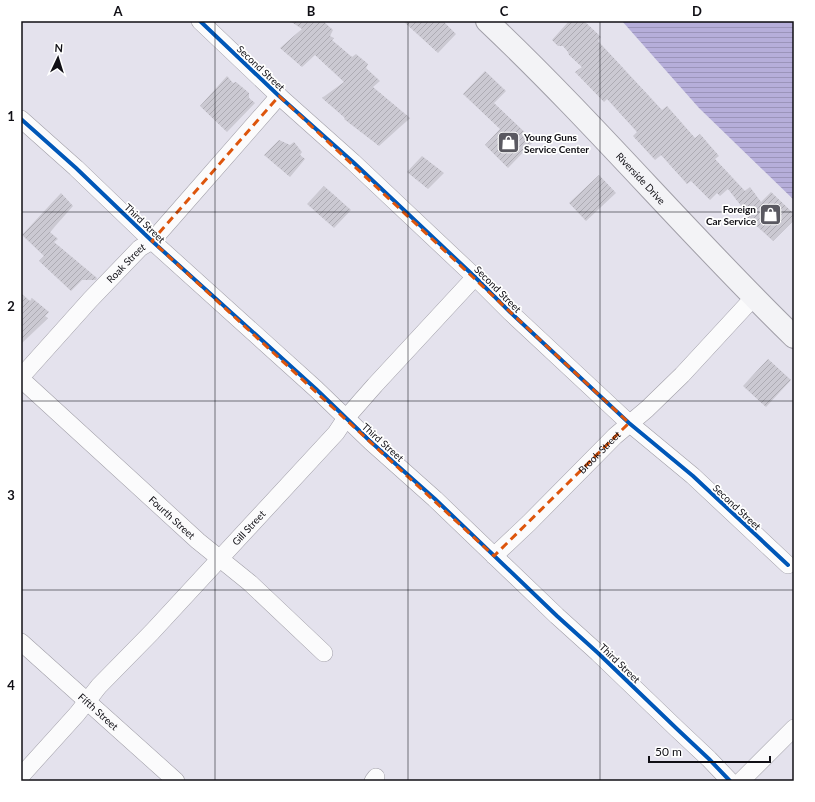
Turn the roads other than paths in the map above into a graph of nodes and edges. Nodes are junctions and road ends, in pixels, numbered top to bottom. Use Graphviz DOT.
graph roads {
  1 [pos="200,21"];
  2 [pos="487,21"];
  3 [pos="279,96"];
  4 [pos="21,119"];
  5 [pos="152,241"];
  6 [pos="475,277"];
  7 [pos="754,297"];
  8 [pos="794,337"];
  9 [pos="21,378"];
  10 [pos="346,418"];
  11 [pos="630,423"];
  12 [pos="494,556"];
  13 [pos="220,558"];
  14 [pos="788,565"];
  15 [pos="21,642"];
  16 [pos="324,653"];
  17 [pos="87,701"];
  18 [pos="794,728"];
  19 [pos="21,776"];
  20 [pos="176,781"];
  21 [pos="730,781"];
  22 [pos="741,781"];
  1 -- 3 [label="street, Second Street"];
  2 -- 7 [label="main road, Riverside Drive"];
  3 -- 5 [label="street, Roak Street"];
  3 -- 6 [label="street, Second Street"];
  4 -- 5 [label="street, Third Street"];
  5 -- 9 [label="street, Roak Street"];
  5 -- 10 [label="street, Third Street"];
  6 -- 10 [label="street, Gill Street"];
  6 -- 11 [label="street, Second Street"];
  7 -- 8 [label="main road, Riverside Drive"];
  7 -- 11 [label="street, Brook Street"];
  9 -- 13 [label="street, Fourth Street"];
  10 -- 12 [label="street, Third Street"];
  10 -- 13 [label="street, Gill Street"];
  11 -- 12 [label="street, Brook Street"];
  11 -- 14 [label="street, Second Street"];
  12 -- 21 [label="street, Third Street"];
  13 -- 16 [label="street, Fourth Street"];
  13 -- 17 [label="street, Gill Street"];
  15 -- 17 [label="street, Fifth Street"];
  17 -- 19 [label="street, Gill Street"];
  17 -- 20 [label="street, Fifth Street"];
  18 -- 22 [label="street"];
}
